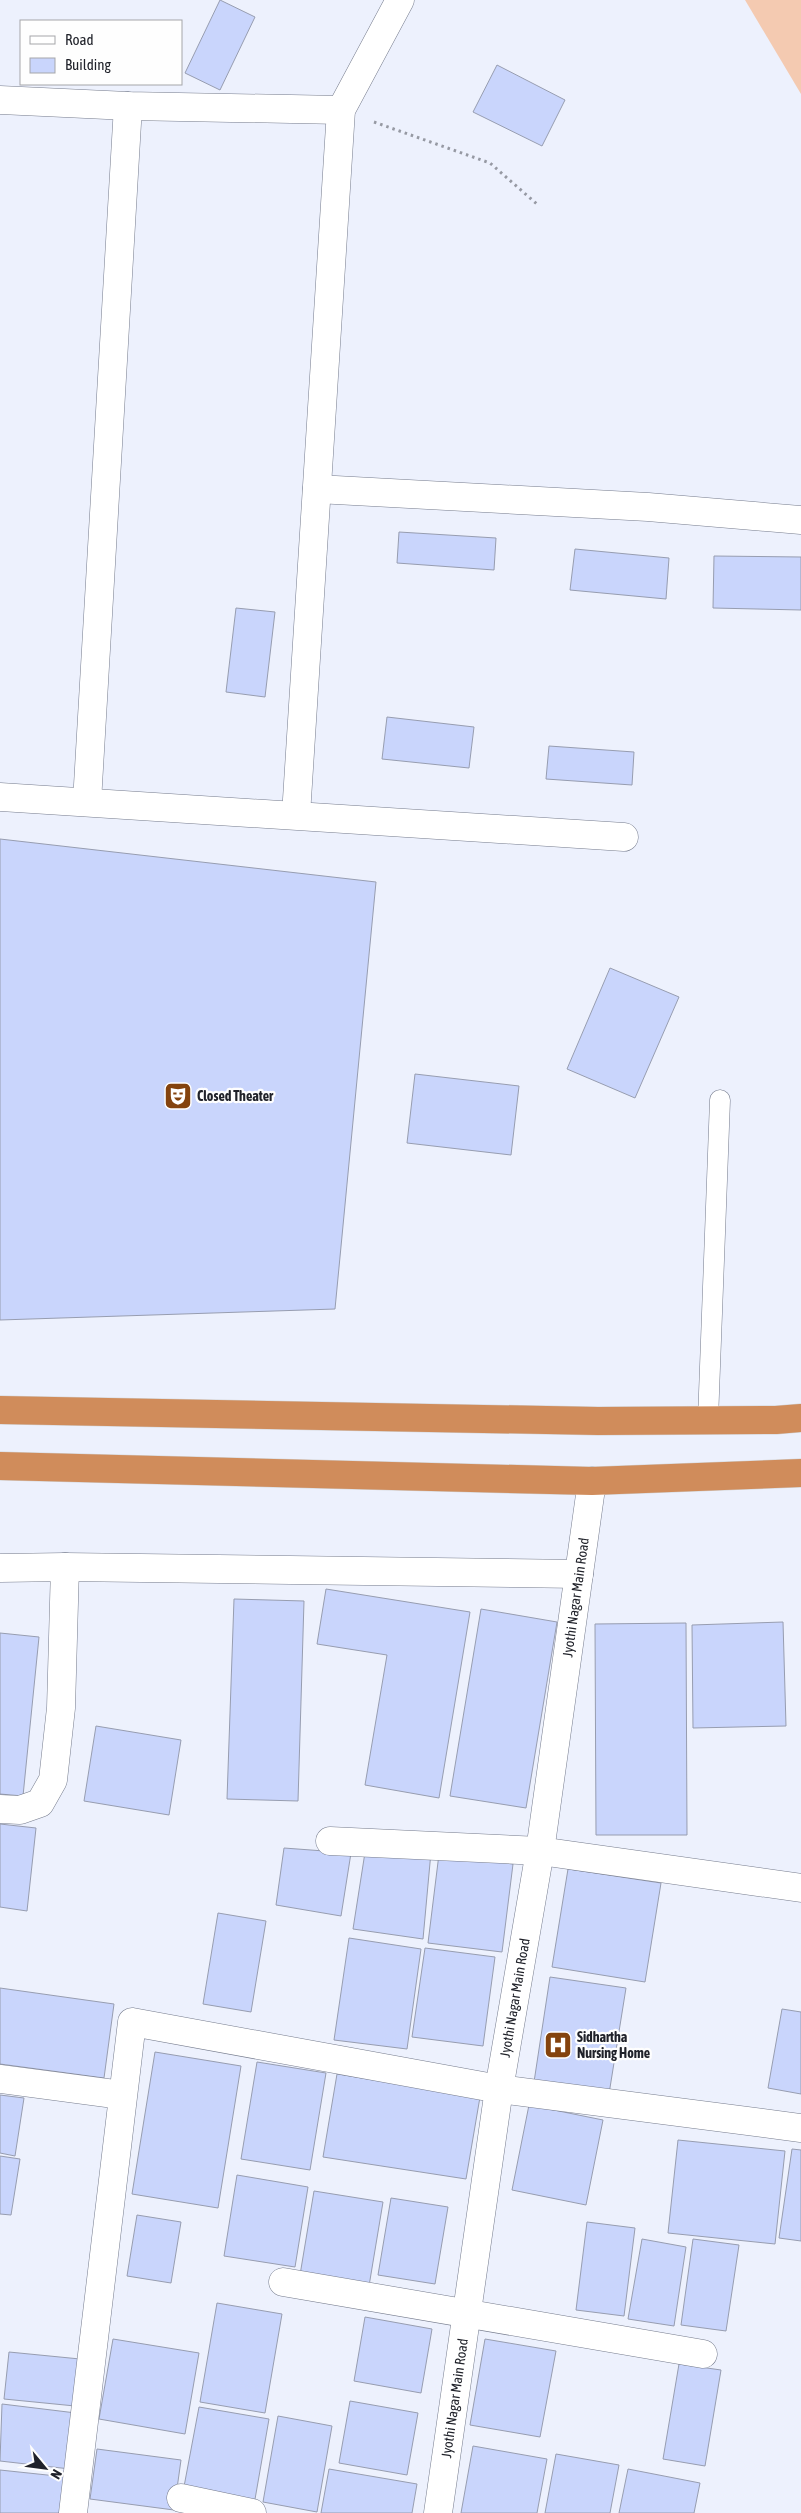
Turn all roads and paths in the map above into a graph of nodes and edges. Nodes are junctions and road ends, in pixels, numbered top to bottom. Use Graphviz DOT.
graph roads {
  1 [pos="400,0"];
  2 [pos="0,100"];
  3 [pos="128,106"];
  4 [pos="341,110"];
  5 [pos="538,205"];
  6 [pos="317,489"];
  7 [pos="801,520"];
  8 [pos="0,797"];
  9 [pos="87,802"];
  10 [pos="296,816"];
  11 [pos="624,837"];
  12 [pos="720,1100"];
  13 [pos="0,1410"];
  14 [pos="801,1418"];
  15 [pos="708,1420"];
  16 [pos="0,1466"];
  17 [pos="801,1473"];
  18 [pos="592,1481"];
  19 [pos="65,1566"];
  20 [pos="0,1568"];
  21 [pos="579,1574"];
  22 [pos="0,1809"];
  23 [pos="330,1841"];
  24 [pos="540,1851"];
  25 [pos="801,1888"];
  26 [pos="0,2080"];
  27 [pos="499,2089"];
  28 [pos="122,2095"];
  29 [pos="801,2128"];
  30 [pos="283,2282"];
  31 [pos="466,2314"];
  32 [pos="703,2354"];
  33 [pos="181,2498"];
  34 [pos="73,2513"];
  35 [pos="252,2513"];
  36 [pos="438,2513"];
  1 -- 4 [label="street"];
  2 -- 3 [label="street"];
  3 -- 4 [label="street"];
  3 -- 9 [label="street"];
  4 -- 5 [label="path"];
  4 -- 6 [label="street"];
  6 -- 7 [label="street"];
  6 -- 10 [label="street"];
  8 -- 9 [label="street"];
  9 -- 10 [label="street"];
  10 -- 11 [label="street"];
  12 -- 15 [label="lane"];
  13 -- 15 [label="highway"];
  14 -- 15 [label="highway"];
  16 -- 18 [label="highway"];
  17 -- 18 [label="highway"];
  18 -- 21 [label="street, Jyothi Nagar Main Road"];
  19 -- 20 [label="street"];
  19 -- 21 [label="street"];
  19 -- 22 [label="street"];
  21 -- 24 [label="street, Jyothi Nagar Main Road"];
  23 -- 24 [label="street"];
  24 -- 25 [label="street"];
  24 -- 27 [label="street, Jyothi Nagar Main Road"];
  26 -- 28 [label="street"];
  27 -- 28 [label="street"];
  27 -- 29 [label="street"];
  27 -- 31 [label="street, Jyothi Nagar Main Road"];
  28 -- 34 [label="street"];
  30 -- 31 [label="street"];
  31 -- 32 [label="street"];
  31 -- 36 [label="street, Jyothi Nagar Main Road"];
  33 -- 35 [label="street"];
}
